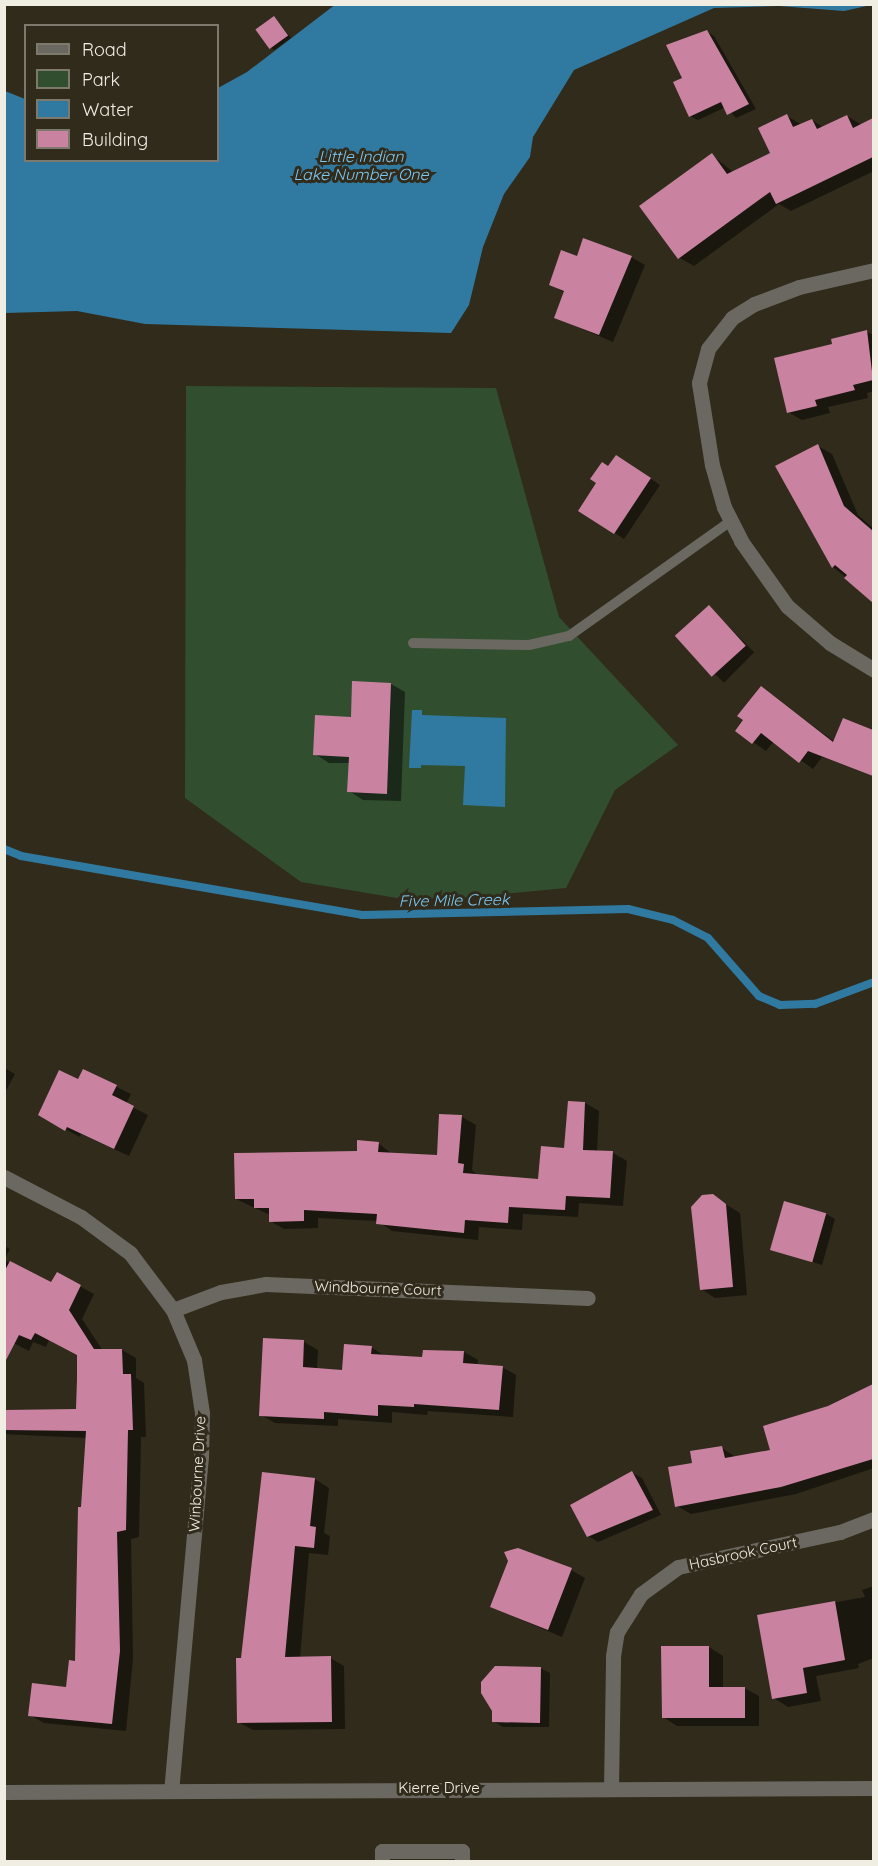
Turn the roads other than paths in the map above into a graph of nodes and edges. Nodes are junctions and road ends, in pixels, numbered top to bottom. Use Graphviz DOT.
graph roads {
  1 [pos="873,270"];
  2 [pos="730,521"];
  3 [pos="413,642"];
  4 [pos="873,670"];
  5 [pos="4,1177"];
  6 [pos="588,1298"];
  7 [pos="173,1310"];
  8 [pos="873,1519"];
  9 [pos="611,1788"];
  10 [pos="873,1788"];
  11 [pos="171,1790"];
  12 [pos="4,1792"];
  13 [pos="382,1862"];
  14 [pos="462,1862"];
  1 -- 2 [label="street"];
  2 -- 3 [label="lane"];
  2 -- 4 [label="street"];
  5 -- 7 [label="street, Winbourne Drive"];
  6 -- 7 [label="street, Windbourne Court"];
  7 -- 11 [label="street, Winbourne Drive"];
  8 -- 9 [label="street, Hasbrook Court"];
  9 -- 10 [label="street, Kierre Drive"];
  9 -- 11 [label="street, Kierre Drive"];
  11 -- 12 [label="street, Kierre Drive"];
  13 -- 14 [label="street"];
}
